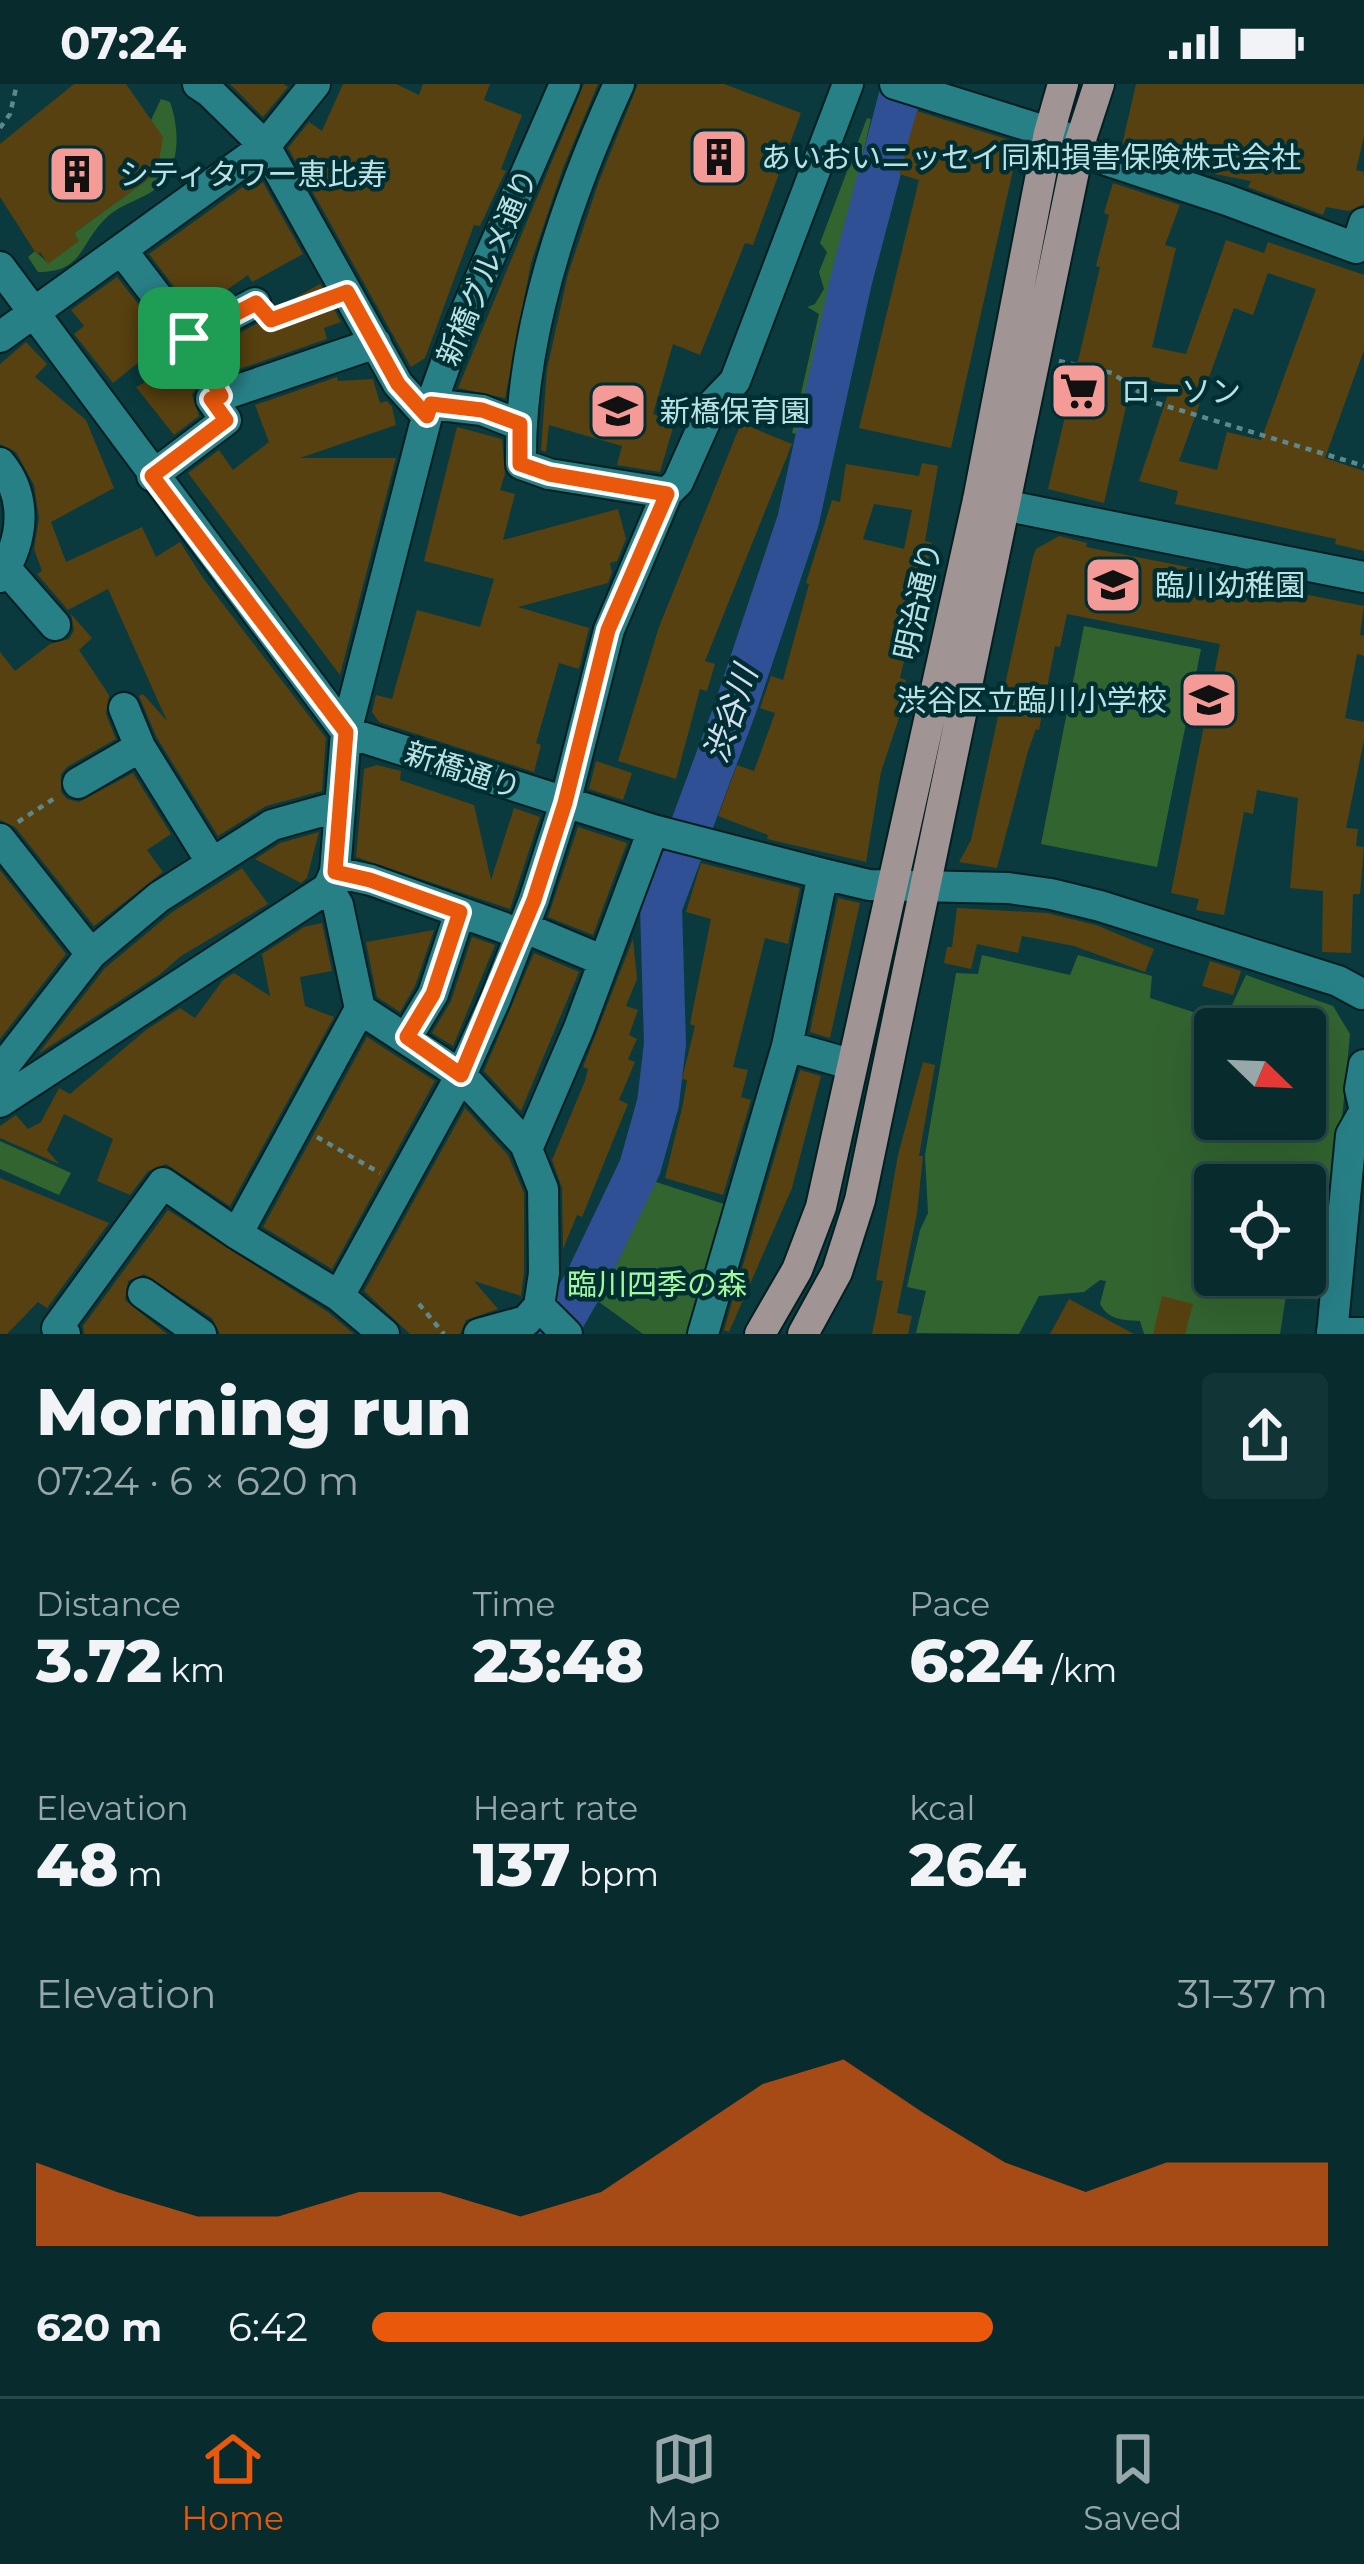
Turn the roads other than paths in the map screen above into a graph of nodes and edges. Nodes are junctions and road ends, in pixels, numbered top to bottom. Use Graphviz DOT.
graph roads {
  1 [pos="198,84"];
  2 [pos="315,84"];
  3 [pos="565,84"];
  4 [pos="619,84"];
  5 [pos="848,84"];
  6 [pos="1063,84"];
  7 [pos="1099,84"];
  8 [pos="908,88"];
  9 [pos="1049,133"];
  10 [pos="266,146"];
  11 [pos="1079,147"];
  12 [pos="1364,223"];
  13 [pos="133,244"];
  14 [pos="0,267"];
  15 [pos="256,303"];
  16 [pos="35,312"];
  17 [pos="0,337"];
  18 [pos="376,344"];
  19 [pos="429,410"];
  20 [pos="520,424"];
  21 [pos="0,463"];
  22 [pos="152,476"];
  23 [pos="667,494"];
  24 [pos="993,504"];
  25 [pos="3,573"];
  26 [pos="1364,578"];
  27 [pos="56,625"];
  28 [pos="124,708"];
  29 [pos="346,732"];
  30 [pos="140,747"];
  31 [pos="78,783"];
  32 [pos="565,803"];
  33 [pos="340,806"];
  34 [pos="10,830"];
  35 [pos="653,830"];
  36 [pos="212,863"];
  37 [pos="823,874"];
  38 [pos="332,880"];
  39 [pos="890,886"];
  40 [pos="926,887"];
  41 [pos="460,912"];
  42 [pos="522,930"];
  43 [pos="91,954"];
  44 [pos="604,961"];
  45 [pos="1364,973"];
  46 [pos="1363,995"];
  47 [pos="360,1009"];
  48 [pos="407,1037"];
  49 [pos="787,1046"];
  50 [pos="850,1064"];
  51 [pos="1364,1065"];
  52 [pos="0,1071"];
  53 [pos="461,1075"];
  54 [pos="0,1102"];
  55 [pos="1364,1109"];
  56 [pos="527,1149"];
  57 [pos="237,1234"];
  58 [pos="143,1293"];
  59 [pos="339,1296"];
  60 [pos="551,1318"];
  61 [pos="1332,1333"];
  62 [pos="1364,1333"];
  63 [pos="65,1334"];
  64 [pos="201,1334"];
  65 [pos="384,1334"];
  66 [pos="479,1334"];
  67 [pos="703,1334"];
  68 [pos="760,1334"];
  69 [pos="803,1334"];
  1 -- 10 [label="street"];
  2 -- 10 [label="street"];
  3 -- 19 [label="street, 新橋グルメ通り"];
  4 -- 20 [label="street"];
  5 -- 23 [label="street"];
  6 -- 9 [label="main road, 明治通り"];
  7 -- 11 [label="main road, 明治通り"];
  8 -- 9 [label="street"];
  9 -- 11 [label="street"];
  9 -- 24 [label="main road, 明治通り"];
  10 -- 13 [label="street"];
  10 -- 18 [label="street"];
  11 -- 12 [label="street"];
  11 -- 24 [label="main road, 明治通り"];
  13 -- 15 [label="street"];
  13 -- 16 [label="street"];
  14 -- 16 [label="street"];
  16 -- 17 [label="street"];
  16 -- 22 [label="street"];
  18 -- 19 [label="street"];
  18 -- 22 [label="street"];
  19 -- 20 [label="street"];
  19 -- 29 [label="street, 新橋グルメ通り"];
  20 -- 23 [label="street"];
  21 -- 25 [label="street"];
  22 -- 29 [label="street"];
  23 -- 32 [label="street"];
  24 -- 26 [label="street"];
  24 -- 39 [label="main road, 明治通り"];
  24 -- 40 [label="main road, 明治通り"];
  25 -- 27 [label="street"];
  28 -- 30 [label="street"];
  29 -- 32 [label="street, 新橋通り"];
  29 -- 33 [label="street, 新橋グルメ通り"];
  30 -- 31 [label="street"];
  30 -- 36 [label="street"];
  32 -- 35 [label="street, 新橋通り"];
  32 -- 42 [label="street"];
  33 -- 36 [label="street"];
  33 -- 38 [label="street, 新橋グルメ通り"];
  34 -- 43 [label="street"];
  35 -- 37 [label="street, 新橋通り"];
  35 -- 44 [label="street"];
  36 -- 43 [label="street"];
  37 -- 39 [label="street"];
  37 -- 49 [label="street"];
  38 -- 41 [label="street"];
  38 -- 47 [label="street"];
  38 -- 54 [label="street"];
  39 -- 40 [label="street"];
  39 -- 50 [label="main road, 明治通り"];
  40 -- 46 [label="street"];
  40 -- 69 [label="main road, 明治通り"];
  41 -- 42 [label="street"];
  41 -- 48 [label="street"];
  42 -- 44 [label="street"];
  42 -- 53 [label="street"];
  43 -- 52 [label="street"];
  44 -- 56 [label="street"];
  45 -- 46 [label="street"];
  47 -- 48 [label="street"];
  47 -- 57 [label="street"];
  48 -- 53 [label="street"];
  49 -- 50 [label="street"];
  49 -- 67 [label="street"];
  50 -- 68 [label="main road, 明治通り"];
  51 -- 55 [label="street"];
  53 -- 56 [label="street"];
  53 -- 59 [label="street"];
  55 -- 61 [label="street"];
  56 -- 60 [label="street"];
  57 -- 59 [label="street"];
  57 -- 63 [label="street"];
  58 -- 64 [label="street"];
  59 -- 65 [label="street"];
  60 -- 66 [label="street"];
  61 -- 62 [label="street"];
}
